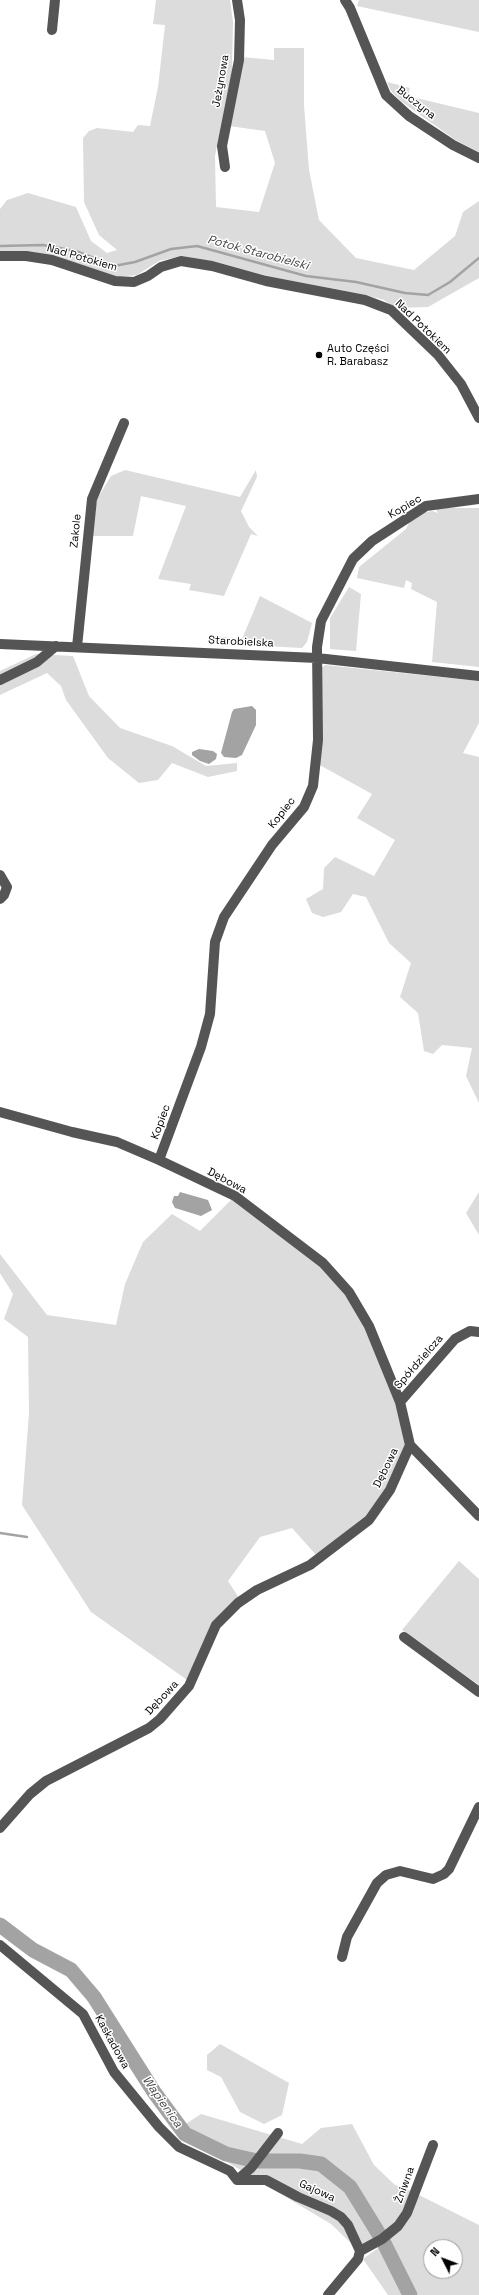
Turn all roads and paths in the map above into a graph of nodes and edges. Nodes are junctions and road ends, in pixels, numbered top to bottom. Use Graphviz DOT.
graph roads {
  1 [pos="55,0"];
  2 [pos="236,0"];
  3 [pos="350,3"];
  4 [pos="52,30"];
  5 [pos="479,158"];
  6 [pos="225,167"];
  7 [pos="0,256"];
  8 [pos="479,418"];
  9 [pos="124,423"];
  10 [pos="479,499"];
  11 [pos="0,644"];
  12 [pos="56,646"];
  13 [pos="77,647"];
  14 [pos="317,658"];
  15 [pos="479,676"];
  16 [pos="0,680"];
  17 [pos="0,875"];
  18 [pos="0,899"];
  19 [pos="0,1112"];
  20 [pos="159,1160"];
  21 [pos="479,1332"];
  22 [pos="400,1402"];
  23 [pos="410,1445"];
  24 [pos="479,1516"];
  25 [pos="404,1637"];
  26 [pos="479,1692"];
  27 [pos="479,1806"];
  28 [pos="0,1828"];
  29 [pos="0,1945"];
  30 [pos="342,1957"];
  31 [pos="278,2133"];
  32 [pos="433,2145"];
  33 [pos="237,2180"];
  34 [pos="360,2251"];
  35 [pos="328,2295"];
  1 -- 4 [label="street"];
  2 -- 6 [label="street, Jeżynowa"];
  3 -- 5 [label="street, Buczyna"];
  7 -- 8 [label="street, Nad Potokiem"];
  9 -- 13 [label="street, Zakole"];
  10 -- 14 [label="street, Kopiec"];
  11 -- 12 [label="street, Starobielska"];
  12 -- 13 [label="street, Starobielska"];
  12 -- 16 [label="street"];
  13 -- 14 [label="street, Starobielska"];
  14 -- 15 [label="street, Starobielska"];
  14 -- 20 [label="street, Kopiec"];
  17 -- 18 [label="street"];
  19 -- 20 [label="street, Dębowa"];
  20 -- 22 [label="street, Dębowa"];
  21 -- 22 [label="street, Spółdzielcza"];
  22 -- 23 [label="street, Dębowa"];
  23 -- 24 [label="street"];
  23 -- 28 [label="street, Dębowa"];
  25 -- 26 [label="street"];
  27 -- 30 [label="street"];
  29 -- 33 [label="street, Kaskadowa"];
  31 -- 33 [label="street"];
  32 -- 34 [label="street, Żniwna"];
  33 -- 34 [label="street, Gajowa"];
  34 -- 35 [label="street"];
}
